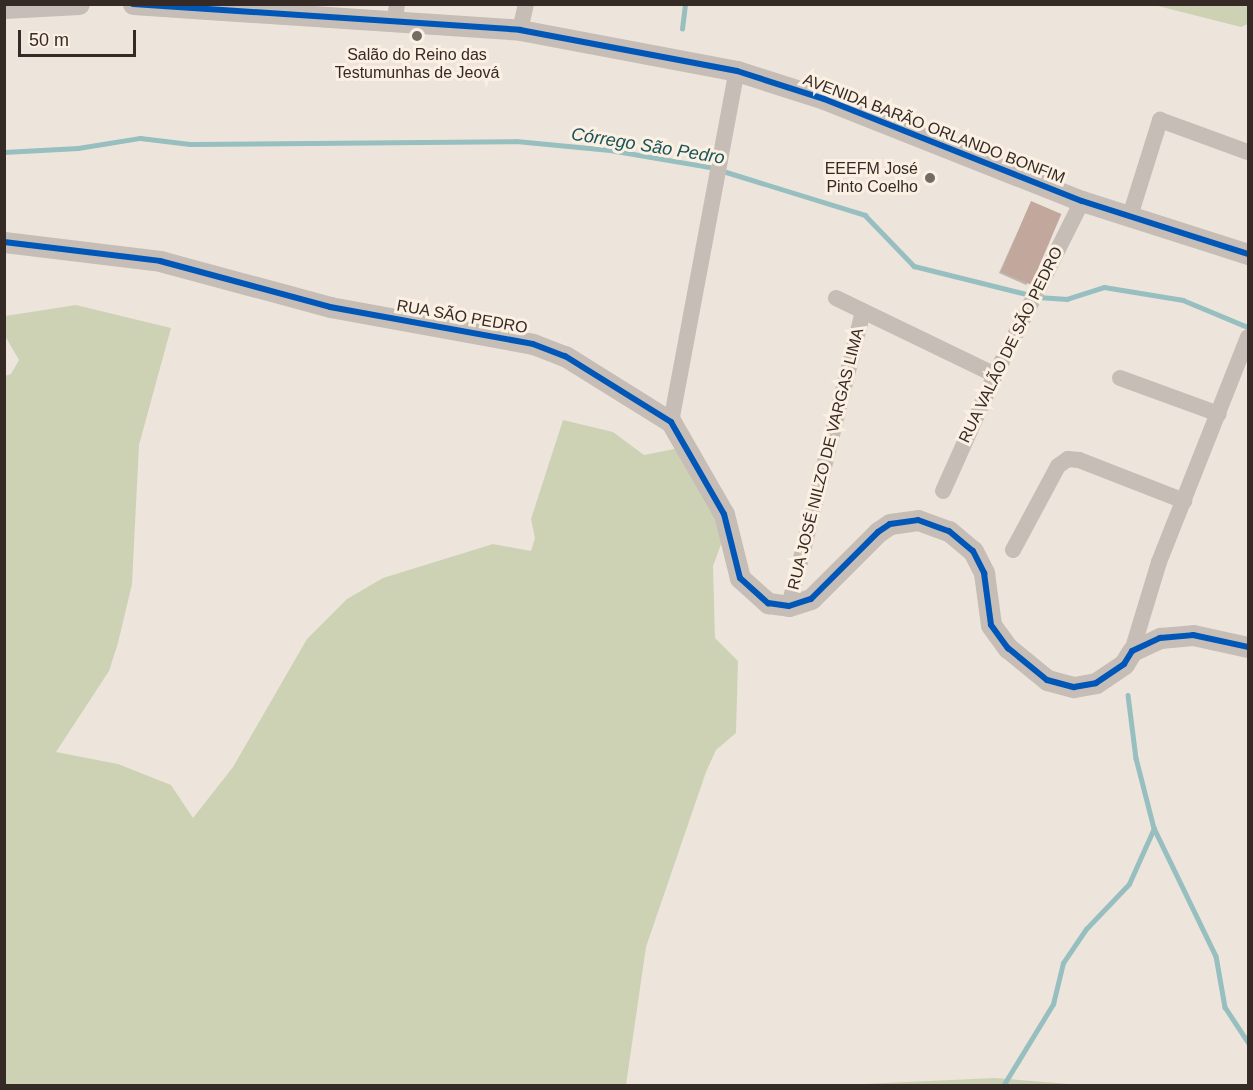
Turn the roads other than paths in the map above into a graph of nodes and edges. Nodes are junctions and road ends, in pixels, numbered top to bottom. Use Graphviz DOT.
graph roads {
  1 [pos="79,4"];
  2 [pos="133,4"];
  3 [pos="526,4"];
  4 [pos="168,6"];
  5 [pos="4,8"];
  6 [pos="290,10"];
  7 [pos="396,12"];
  8 [pos="520,30"];
  9 [pos="737,71"];
  10 [pos="1248,152"];
  11 [pos="1082,201"];
  12 [pos="1130,216"];
  13 [pos="4,242"];
  14 [pos="1248,254"];
  15 [pos="836,298"];
  16 [pos="862,312"];
  17 [pos="1248,338"];
  18 [pos="994,375"];
  19 [pos="1120,378"];
  20 [pos="1220,414"];
  21 [pos="671,422"];
  22 [pos="943,491"];
  23 [pos="1184,501"];
  24 [pos="1013,550"];
  25 [pos="789,606"];
  26 [pos="1248,647"];
  27 [pos="1132,651"];
  1 -- 5 [label="street"];
  2 -- 4 [label="street, AVENIDA BARÃO ORLANDO BONFIM"];
  3 -- 8 [label="street"];
  4 -- 6 [label="street, AVENIDA BARÃO ORLANDO BONFIM"];
  6 -- 7 [label="street, AVENIDA BARÃO ORLANDO BONFIM"];
  7 -- 8 [label="street, AVENIDA BARÃO ORLANDO BONFIM"];
  8 -- 9 [label="street, AVENIDA BARÃO ORLANDO BONFIM"];
  9 -- 11 [label="street, AVENIDA BARÃO ORLANDO BONFIM"];
  9 -- 21 [label="street"];
  10 -- 12 [label="street"];
  11 -- 12 [label="street, AVENIDA BARÃO ORLANDO BONFIM"];
  11 -- 18 [label="street, RUA VALÃO DE SÃO PEDRO"];
  12 -- 14 [label="street, AVENIDA BARÃO ORLANDO BONFIM"];
  13 -- 21 [label="street, RUA SÃO PEDRO"];
  15 -- 16 [label="street"];
  16 -- 18 [label="street"];
  16 -- 25 [label="street, RUA JOSÉ NILZO DE VARGAS LIMA"];
  17 -- 20 [label="street"];
  18 -- 22 [label="street, RUA VALÃO DE SÃO PEDRO"];
  19 -- 20 [label="street"];
  20 -- 23 [label="street"];
  21 -- 25 [label="street, RUA SÃO PEDRO"];
  23 -- 24 [label="street"];
  23 -- 27 [label="street"];
  25 -- 27 [label="street"];
  26 -- 27 [label="street"];
}
